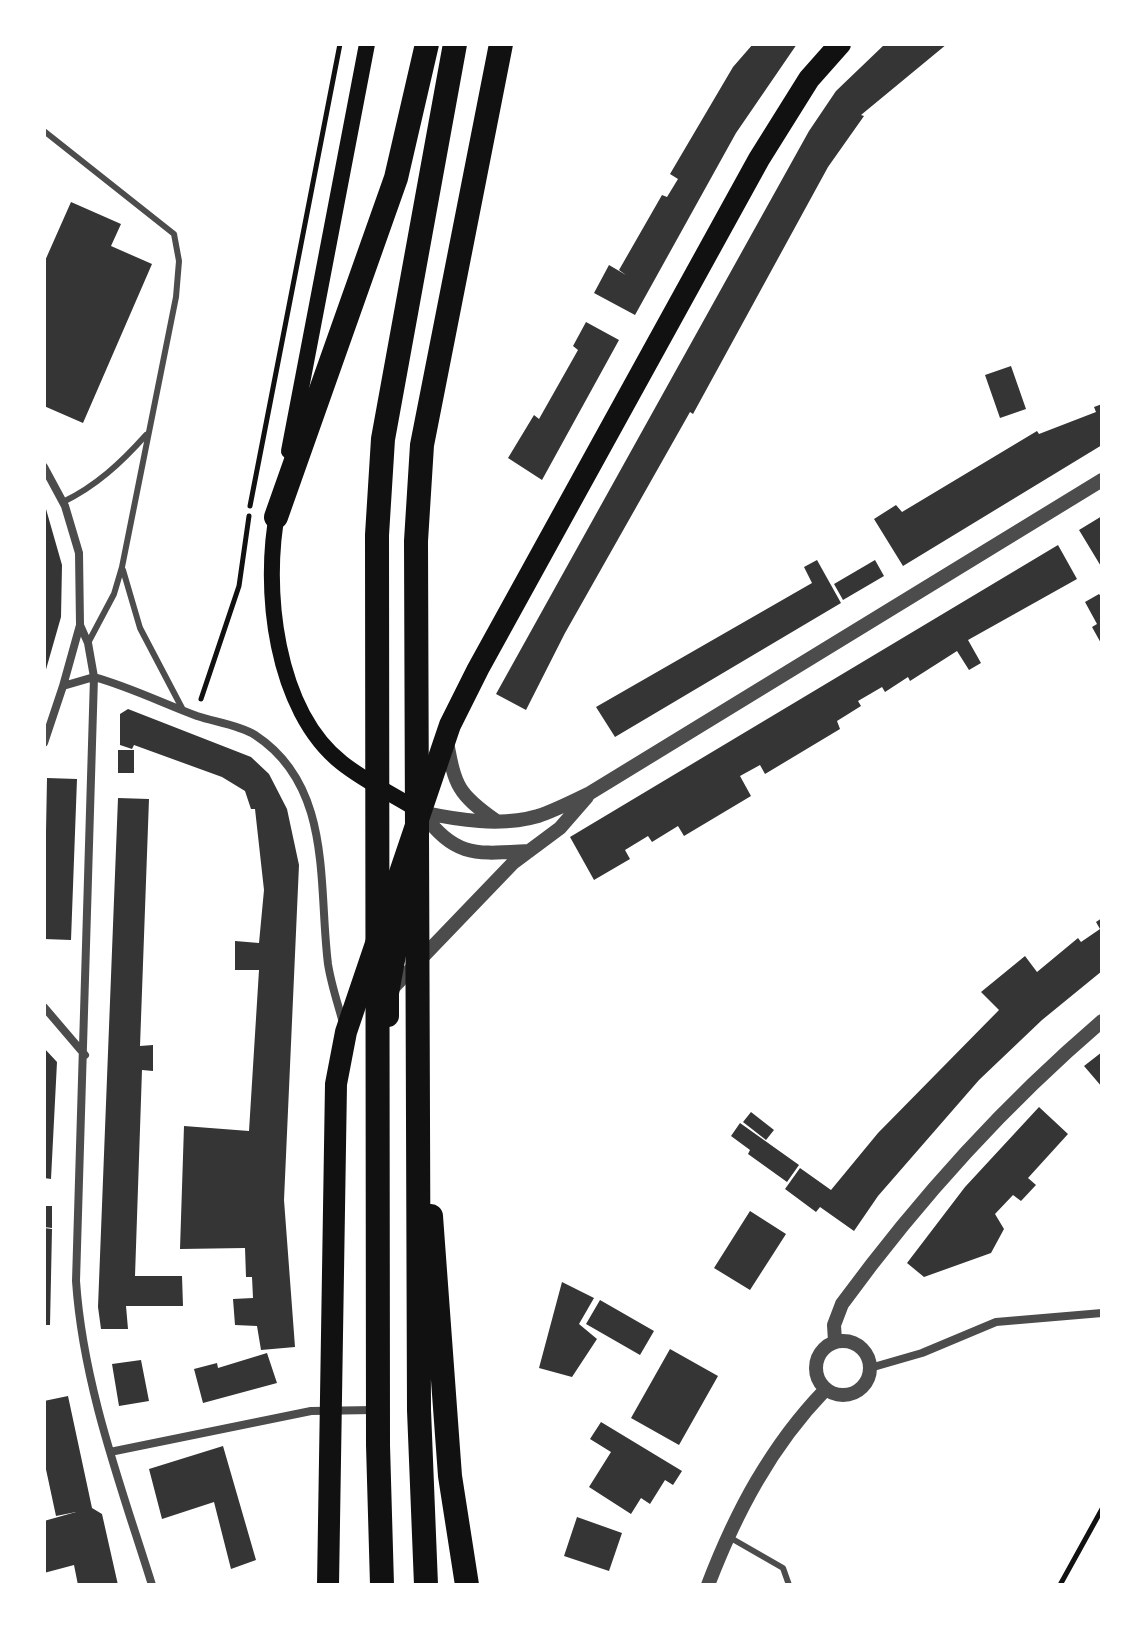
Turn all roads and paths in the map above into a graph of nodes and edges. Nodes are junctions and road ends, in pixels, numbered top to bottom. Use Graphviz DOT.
graph roads {
  1 [pos="340,44"];
  2 [pos="367,44"];
  3 [pos="427,44"];
  4 [pos="455,44"];
  5 [pos="501,44"];
  6 [pos="840,44"];
  7 [pos="44,131"];
  8 [pos="146,435"];
  9 [pos="44,467"];
  10 [pos="1102,480"];
  11 [pos="63,502"];
  12 [pos="276,517"];
  13 [pos="122,567"];
  14 [pos="80,625"];
  15 [pos="88,643"];
  16 [pos="94,677"];
  17 [pos="63,686"];
  18 [pos="183,710"];
  19 [pos="196,715"];
  20 [pos="446,736"];
  21 [pos="44,743"];
  22 [pos="590,793"];
  23 [pos="421,812"];
  24 [pos="495,820"];
  25 [pos="529,851"];
  26 [pos="388,993"];
  27 [pos="44,1007"];
  28 [pos="1102,1021"];
  29 [pos="346,1032"];
  30 [pos="85,1055"];
  31 [pos="419,1114"];
  32 [pos="1102,1313"];
  33 [pos="835,1341"];
  34 [pos="870,1368"];
  35 [pos="825,1390"];
  36 [pos="331,1409"];
  37 [pos="388,1410"];
  38 [pos="110,1452"];
  39 [pos="1102,1509"];
  40 [pos="727,1536"];
  41 [pos="152,1585"];
  42 [pos="328,1585"];
  43 [pos="382,1585"];
  44 [pos="393,1585"];
  45 [pos="426,1585"];
  46 [pos="467,1585"];
  47 [pos="708,1585"];
  48 [pos="789,1585"];
  49 [pos="1060,1585"];
  1 -- 19 [label="path"];
  2 -- 12 [label="main road"];
  3 -- 12 [label="highway"];
  4 -- 43 [label="highway"];
  5 -- 31 [label="highway"];
  6 -- 20 [label="highway"];
  7 -- 8 [label="lane"];
  8 -- 11 [label="lane"];
  8 -- 13 [label="lane"];
  9 -- 11 [label="street"];
  10 -- 22 [label="street"];
  11 -- 14 [label="street"];
  12 -- 23 [label="main road"];
  13 -- 15 [label="lane"];
  13 -- 18 [label="lane"];
  14 -- 15 [label="street"];
  14 -- 17 [label="street"];
  15 -- 16 [label="street"];
  16 -- 17 [label="street"];
  16 -- 18 [label="street"];
  16 -- 30 [label="street"];
  17 -- 21 [label="street"];
  18 -- 19 [label="street"];
  19 -- 29 [label="street"];
  20 -- 23 [label="highway"];
  20 -- 24 [label="street"];
  22 -- 24 [label="street"];
  22 -- 25 [label="street"];
  23 -- 24 [label="street"];
  23 -- 25 [label="street"];
  23 -- 26 [label="highway"];
  23 -- 29 [label="highway"];
  25 -- 26 [label="street"];
  26 -- 37 [label="highway"];
  27 -- 30 [label="street"];
  28 -- 33 [label="street"];
  29 -- 36 [label="highway"];
  30 -- 38 [label="street"];
  31 -- 45 [label="highway"];
  31 -- 46 [label="highway"];
  32 -- 34 [label="street"];
  33 -- 34 [label="street"];
  33 -- 35 [label="street"];
  34 -- 35 [label="street"];
  35 -- 40 [label="street"];
  36 -- 37 [label="street"];
  36 -- 38 [label="street"];
  36 -- 42 [label="highway"];
  37 -- 44 [label="highway"];
  38 -- 41 [label="street"];
  39 -- 49 [label="path"];
  40 -- 47 [label="street"];
  40 -- 48 [label="lane"];
}
